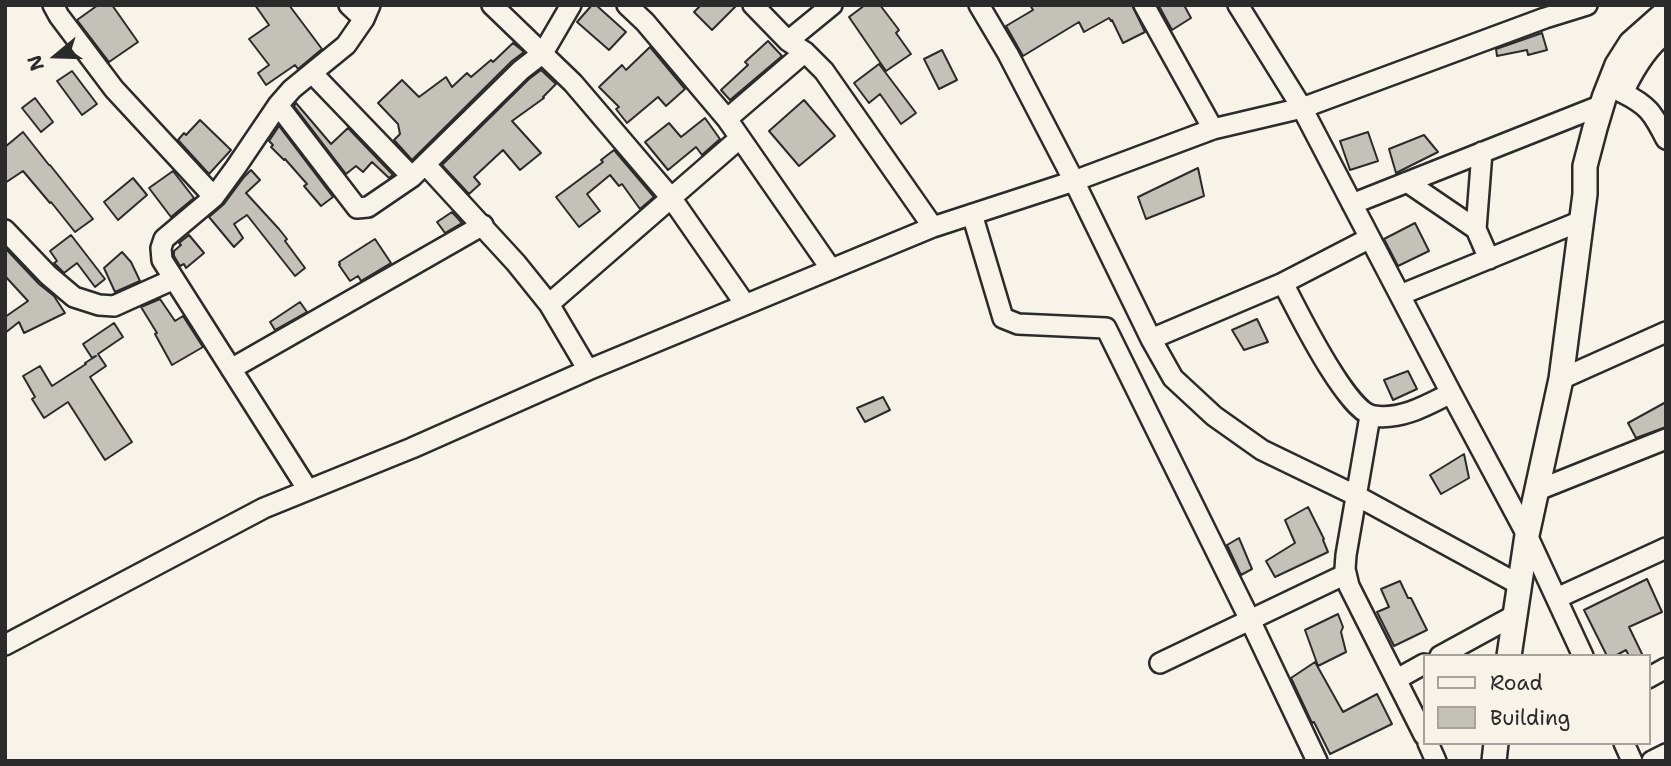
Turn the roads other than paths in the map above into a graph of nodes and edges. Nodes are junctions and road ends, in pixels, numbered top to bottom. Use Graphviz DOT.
graph roads {
  1 [pos="52,5"];
  2 [pos="348,5"];
  3 [pos="492,5"];
  4 [pos="571,5"];
  5 [pos="627,5"];
  6 [pos="753,5"];
  7 [pos="832,5"];
  8 [pos="979,5"];
  9 [pos="1144,5"];
  10 [pos="1238,5"];
  11 [pos="1587,5"];
  12 [pos="367,12"];
  13 [pos="1542,12"];
  14 [pos="1666,12"];
  15 [pos="1666,31"];
  16 [pos="788,41"];
  17 [pos="805,52"];
  18 [pos="543,53"];
  19 [pos="312,73"];
  20 [pos="1611,98"];
  21 [pos="278,105"];
  22 [pos="1302,108"];
  23 [pos="727,119"];
  24 [pos="1213,130"];
  25 [pos="740,138"];
  26 [pos="1666,139"];
  27 [pos="1482,152"];
  28 [pos="418,171"];
  29 [pos="1074,181"];
  30 [pos="1407,182"];
  31 [pos="214,197"];
  32 [pos="672,199"];
  33 [pos="1352,204"];
  34 [pos="972,214"];
  35 [pos="1581,221"];
  36 [pos="483,225"];
  37 [pos="933,227"];
  38 [pos="1476,229"];
  39 [pos="5,230"];
  40 [pos="1370,238"];
  41 [pos="1489,259"];
  42 [pos="831,269"];
  43 [pos="174,279"];
  44 [pos="1283,283"];
  45 [pos="1400,295"];
  46 [pos="549,304"];
  47 [pos="745,304"];
  48 [pos="1666,332"];
  49 [pos="1151,339"];
  50 [pos="231,369"];
  51 [pos="588,370"];
  52 [pos="1561,379"];
  53 [pos="1451,393"];
  54 [pos="1370,416"];
  55 [pos="1666,439"];
  56 [pos="1538,490"];
  57 [pos="308,491"];
  58 [pos="1356,496"];
  59 [pos="1528,535"];
  60 [pos="1665,549"];
  61 [pos="1346,574"];
  62 [pos="1520,585"];
  63 [pos="1557,598"];
  64 [pos="1515,615"];
  65 [pos="1250,620"];
  66 [pos="5,645"];
  67 [pos="1444,654"];
  68 [pos="1509,654"];
  69 [pos="1583,654"];
  70 [pos="1160,663"];
  71 [pos="1422,665"];
  72 [pos="1666,668"];
  73 [pos="1650,677"];
  74 [pos="1396,679"];
  75 [pos="1422,731"];
  76 [pos="1429,745"];
  77 [pos="1625,745"];
  78 [pos="1666,754"];
  79 [pos="1317,761"];
  80 [pos="1436,761"];
  81 [pos="1632,761"];
  82 [pos="1652,761"];
  1 -- 31 [label="street"];
  2 -- 12 [label="street"];
  3 -- 18 [label="street"];
  4 -- 18 [label="street"];
  5 -- 23 [label="street"];
  6 -- 16 [label="street"];
  7 -- 16 [label="street"];
  8 -- 29 [label="street"];
  9 -- 24 [label="street"];
  10 -- 22 [label="street"];
  11 -- 13 [label="street"];
  12 -- 19 [label="street"];
  13 -- 22 [label="street"];
  14 -- 20 [label="main road"];
  15 -- 20 [label="main road"];
  16 -- 17 [label="street"];
  17 -- 23 [label="street"];
  17 -- 37 [label="street"];
  18 -- 28 [label="street"];
  18 -- 32 [label="street"];
  19 -- 21 [label="street"];
  19 -- 28 [label="street"];
  20 -- 26 [label="street"];
  20 -- 27 [label="street"];
  20 -- 35 [label="main road"];
  21 -- 28 [label="street"];
  21 -- 31 [label="street"];
  22 -- 24 [label="street"];
  22 -- 33 [label="street"];
  23 -- 25 [label="street"];
  24 -- 29 [label="street"];
  25 -- 32 [label="street"];
  25 -- 42 [label="street"];
  27 -- 30 [label="street"];
  27 -- 38 [label="street"];
  28 -- 36 [label="street"];
  29 -- 34 [label="street"];
  29 -- 49 [label="street"];
  30 -- 33 [label="street"];
  30 -- 38 [label="street"];
  31 -- 43 [label="street"];
  32 -- 46 [label="street"];
  32 -- 47 [label="street"];
  33 -- 40 [label="street"];
  34 -- 37 [label="street"];
  34 -- 65 [label="street"];
  35 -- 41 [label="street"];
  35 -- 52 [label="main road"];
  36 -- 46 [label="street"];
  36 -- 50 [label="street"];
  37 -- 42 [label="street"];
  38 -- 41 [label="street"];
  39 -- 43 [label="street"];
  40 -- 44 [label="street"];
  40 -- 45 [label="street"];
  41 -- 45 [label="street"];
  42 -- 47 [label="street"];
  43 -- 50 [label="street"];
  44 -- 49 [label="street"];
  44 -- 54 [label="street"];
  45 -- 53 [label="street"];
  46 -- 51 [label="street"];
  47 -- 51 [label="street"];
  48 -- 52 [label="street"];
  49 -- 58 [label="street"];
  50 -- 57 [label="street"];
  51 -- 57 [label="street"];
  52 -- 56 [label="main road"];
  53 -- 54 [label="street"];
  53 -- 59 [label="street"];
  54 -- 58 [label="street"];
  55 -- 56 [label="street"];
  56 -- 59 [label="main road"];
  57 -- 66 [label="street"];
  58 -- 61 [label="street"];
  58 -- 62 [label="street"];
  59 -- 62 [label="main road"];
  59 -- 63 [label="street"];
  60 -- 63 [label="street"];
  61 -- 65 [label="street"];
  61 -- 74 [label="street"];
  62 -- 64 [label="main road"];
  63 -- 69 [label="street"];
  64 -- 67 [label="street"];
  64 -- 68 [label="main road"];
  65 -- 70 [label="street"];
  65 -- 79 [label="street"];
  71 -- 74 [label="street"];
  72 -- 73 [label="street"];
  74 -- 75 [label="street"];
  76 -- 80 [label="street"];
  77 -- 81 [label="street"];
  78 -- 82 [label="street"];
}
